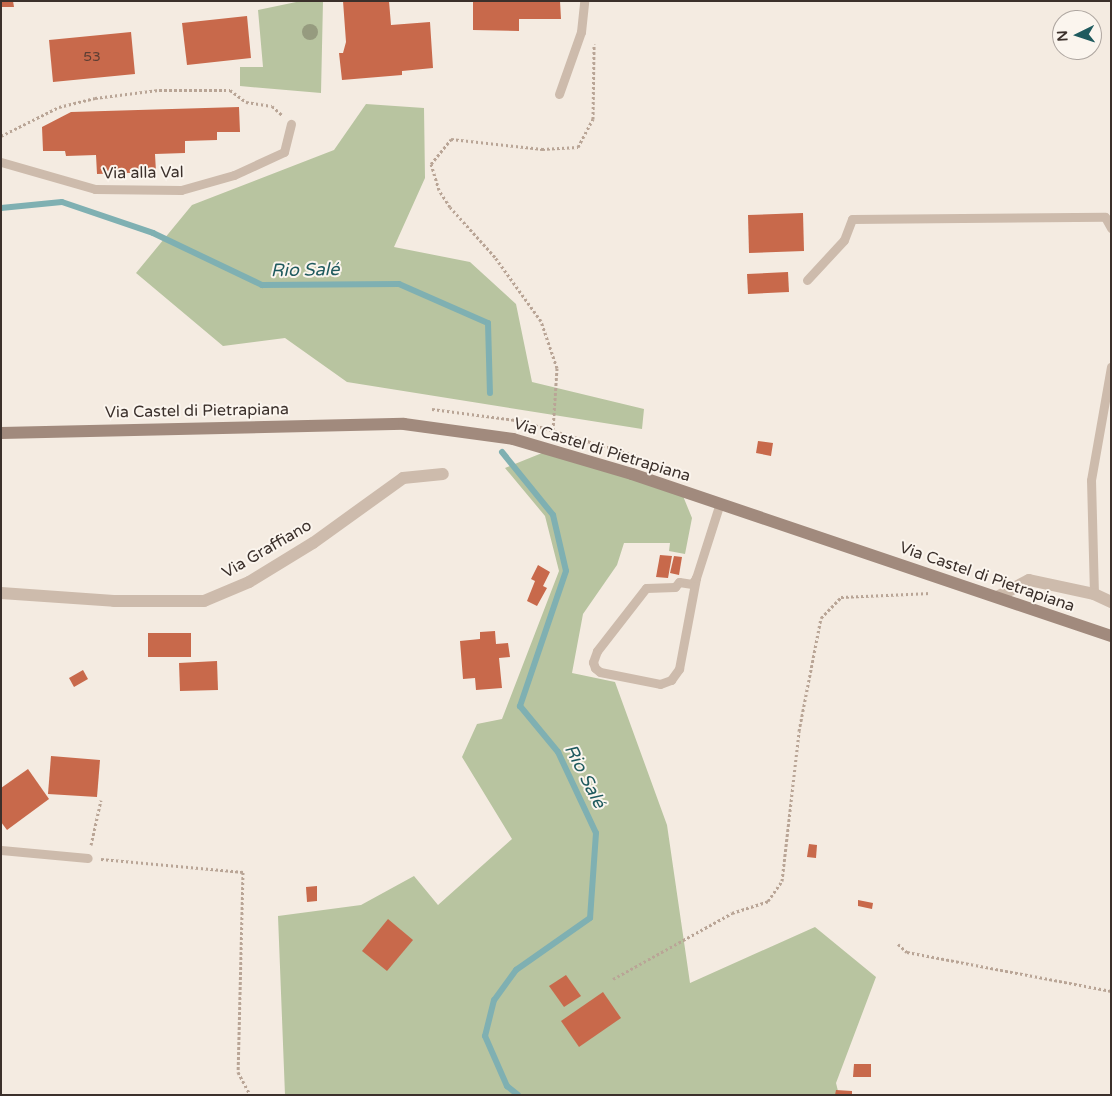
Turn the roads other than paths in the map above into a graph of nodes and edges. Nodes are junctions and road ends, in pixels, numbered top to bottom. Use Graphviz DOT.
graph roads {
  1 [pos="584,1"];
  2 [pos="559,94"];
  3 [pos="291,124"];
  4 [pos="1,162"];
  5 [pos="1111,228"];
  6 [pos="807,280"];
  7 [pos="1111,367"];
  8 [pos="1,433"];
  9 [pos="443,474"];
  10 [pos="720,503"];
  11 [pos="696,578"];
  12 [pos="1,593"];
  13 [pos="1094,594"];
  14 [pos="997,597"];
  15 [pos="1111,602"];
  16 [pos="1111,636"];
  17 [pos="1,850"];
  18 [pos="88,858"];
  1 -- 2 [label="lane"];
  3 -- 4 [label="lane, Via alla Val"];
  5 -- 6 [label="lane"];
  7 -- 13 [label="lane"];
  8 -- 10 [label="main road, Via Castel di Pietrapiana"];
  9 -- 12 [label="street, Via Graffiano"];
  10 -- 11 [label="lane"];
  10 -- 14 [label="main road, Via Castel di Pietrapiana"];
  11 -- 11 [label="lane"];
  13 -- 14 [label="street"];
  13 -- 15 [label="street"];
  14 -- 16 [label="main road, Via Castel di Pietrapiana"];
  17 -- 18 [label="lane"];
}
